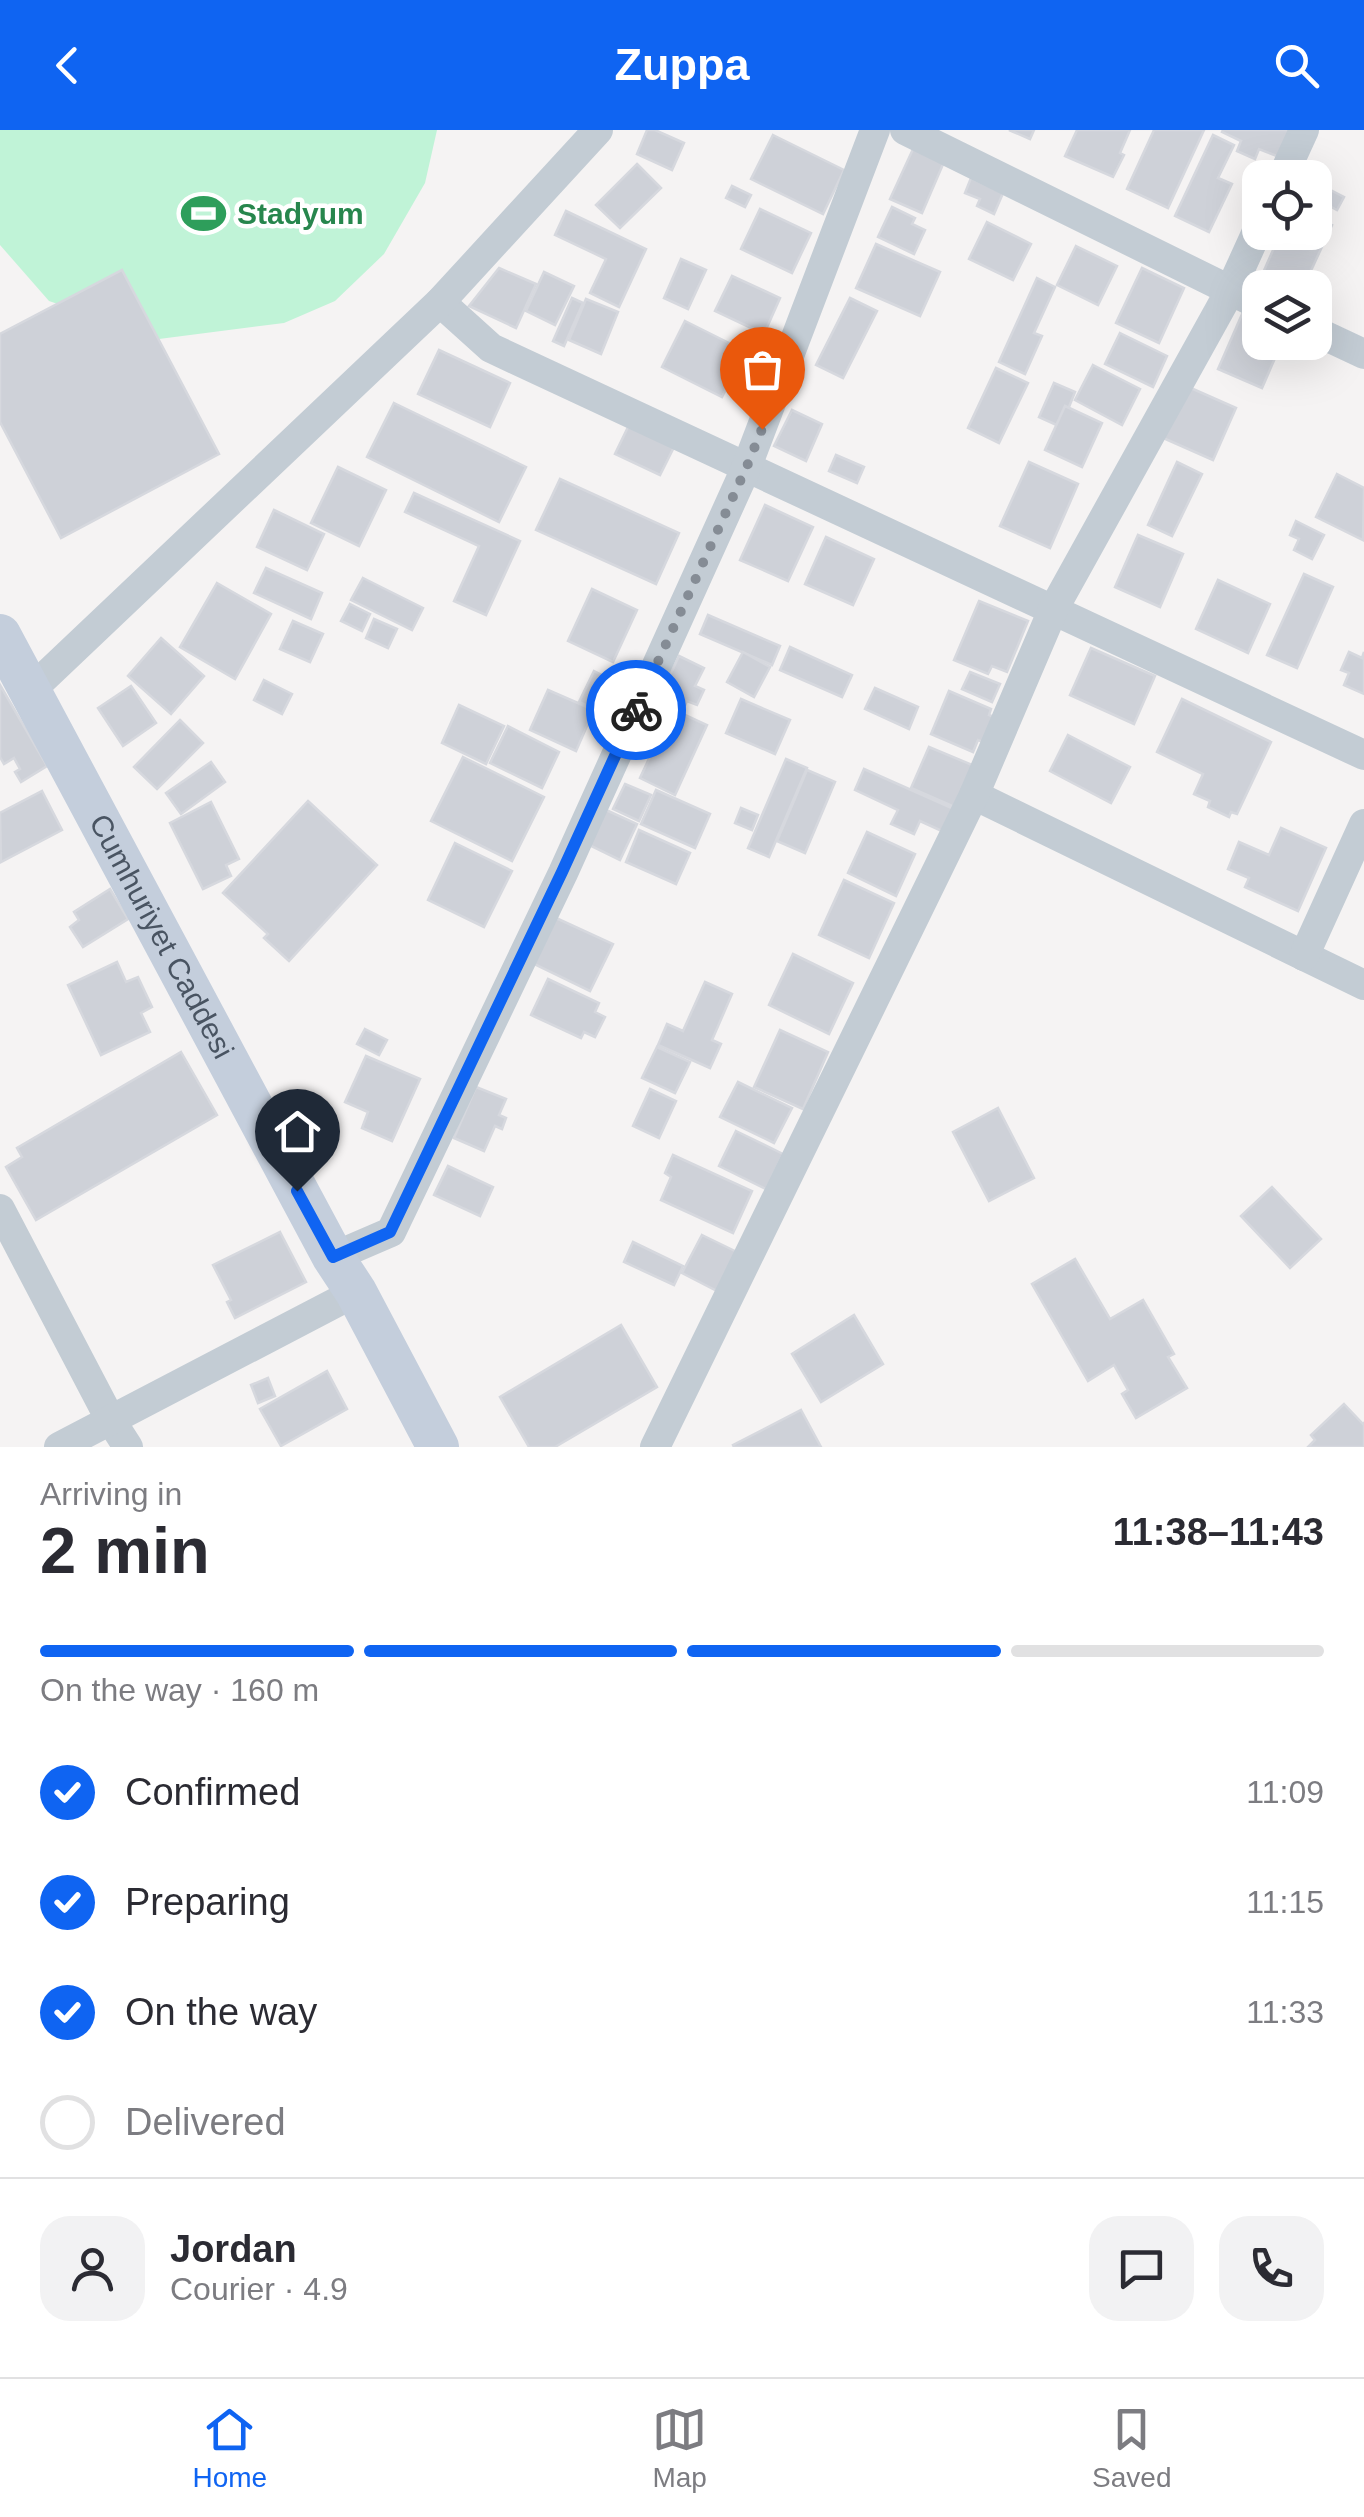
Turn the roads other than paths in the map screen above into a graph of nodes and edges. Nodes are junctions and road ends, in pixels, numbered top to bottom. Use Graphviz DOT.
graph roads {
  1 [pos="598,130"];
  2 [pos="875,130"];
  3 [pos="905,130"];
  4 [pos="1304,130"];
  5 [pos="1290,160"];
  6 [pos="1249,250"];
  7 [pos="1230,291"];
  8 [pos="1242,297"];
  9 [pos="440,302"];
  10 [pos="1332,339"];
  11 [pos="1364,354"];
  12 [pos="747,466"];
  13 [pos="1053,610"];
  14 [pos="0,635"];
  15 [pos="30,690"];
  16 [pos="1364,755"];
  17 [pos="974,795"];
  18 [pos="1364,824"];
  19 [pos="1304,956"];
  20 [pos="1364,985"];
  21 [pos="0,1209"];
  22 [pos="333,1257"];
  23 [pos="356,1292"];
  24 [pos="110,1419"];
  25 [pos="59,1447"];
  26 [pos="128,1447"];
  27 [pos="438,1447"];
  28 [pos="655,1447"];
  1 -- 9 [label="street"];
  2 -- 12 [label="street"];
  3 -- 7 [label="street"];
  4 -- 5 [label="street"];
  6 -- 7 [label="street"];
  7 -- 8 [label="street"];
  7 -- 13 [label="street"];
  9 -- 12 [label="street"];
  9 -- 15 [label="street"];
  10 -- 11 [label="street"];
  12 -- 13 [label="street"];
  12 -- 22 [label="street"];
  13 -- 16 [label="street"];
  13 -- 17 [label="street"];
  14 -- 15 [label="main road, Cumhuriyet Caddesi"];
  15 -- 22 [label="main road, Cumhuriyet Caddesi"];
  17 -- 19 [label="street"];
  17 -- 28 [label="street"];
  18 -- 19 [label="street"];
  19 -- 20 [label="street"];
  21 -- 24 [label="street"];
  22 -- 23 [label="main road, Cumhuriyet Caddesi"];
  23 -- 24 [label="street"];
  23 -- 27 [label="main road, Cumhuriyet Caddesi"];
  24 -- 25 [label="street"];
  24 -- 26 [label="street"];
}
